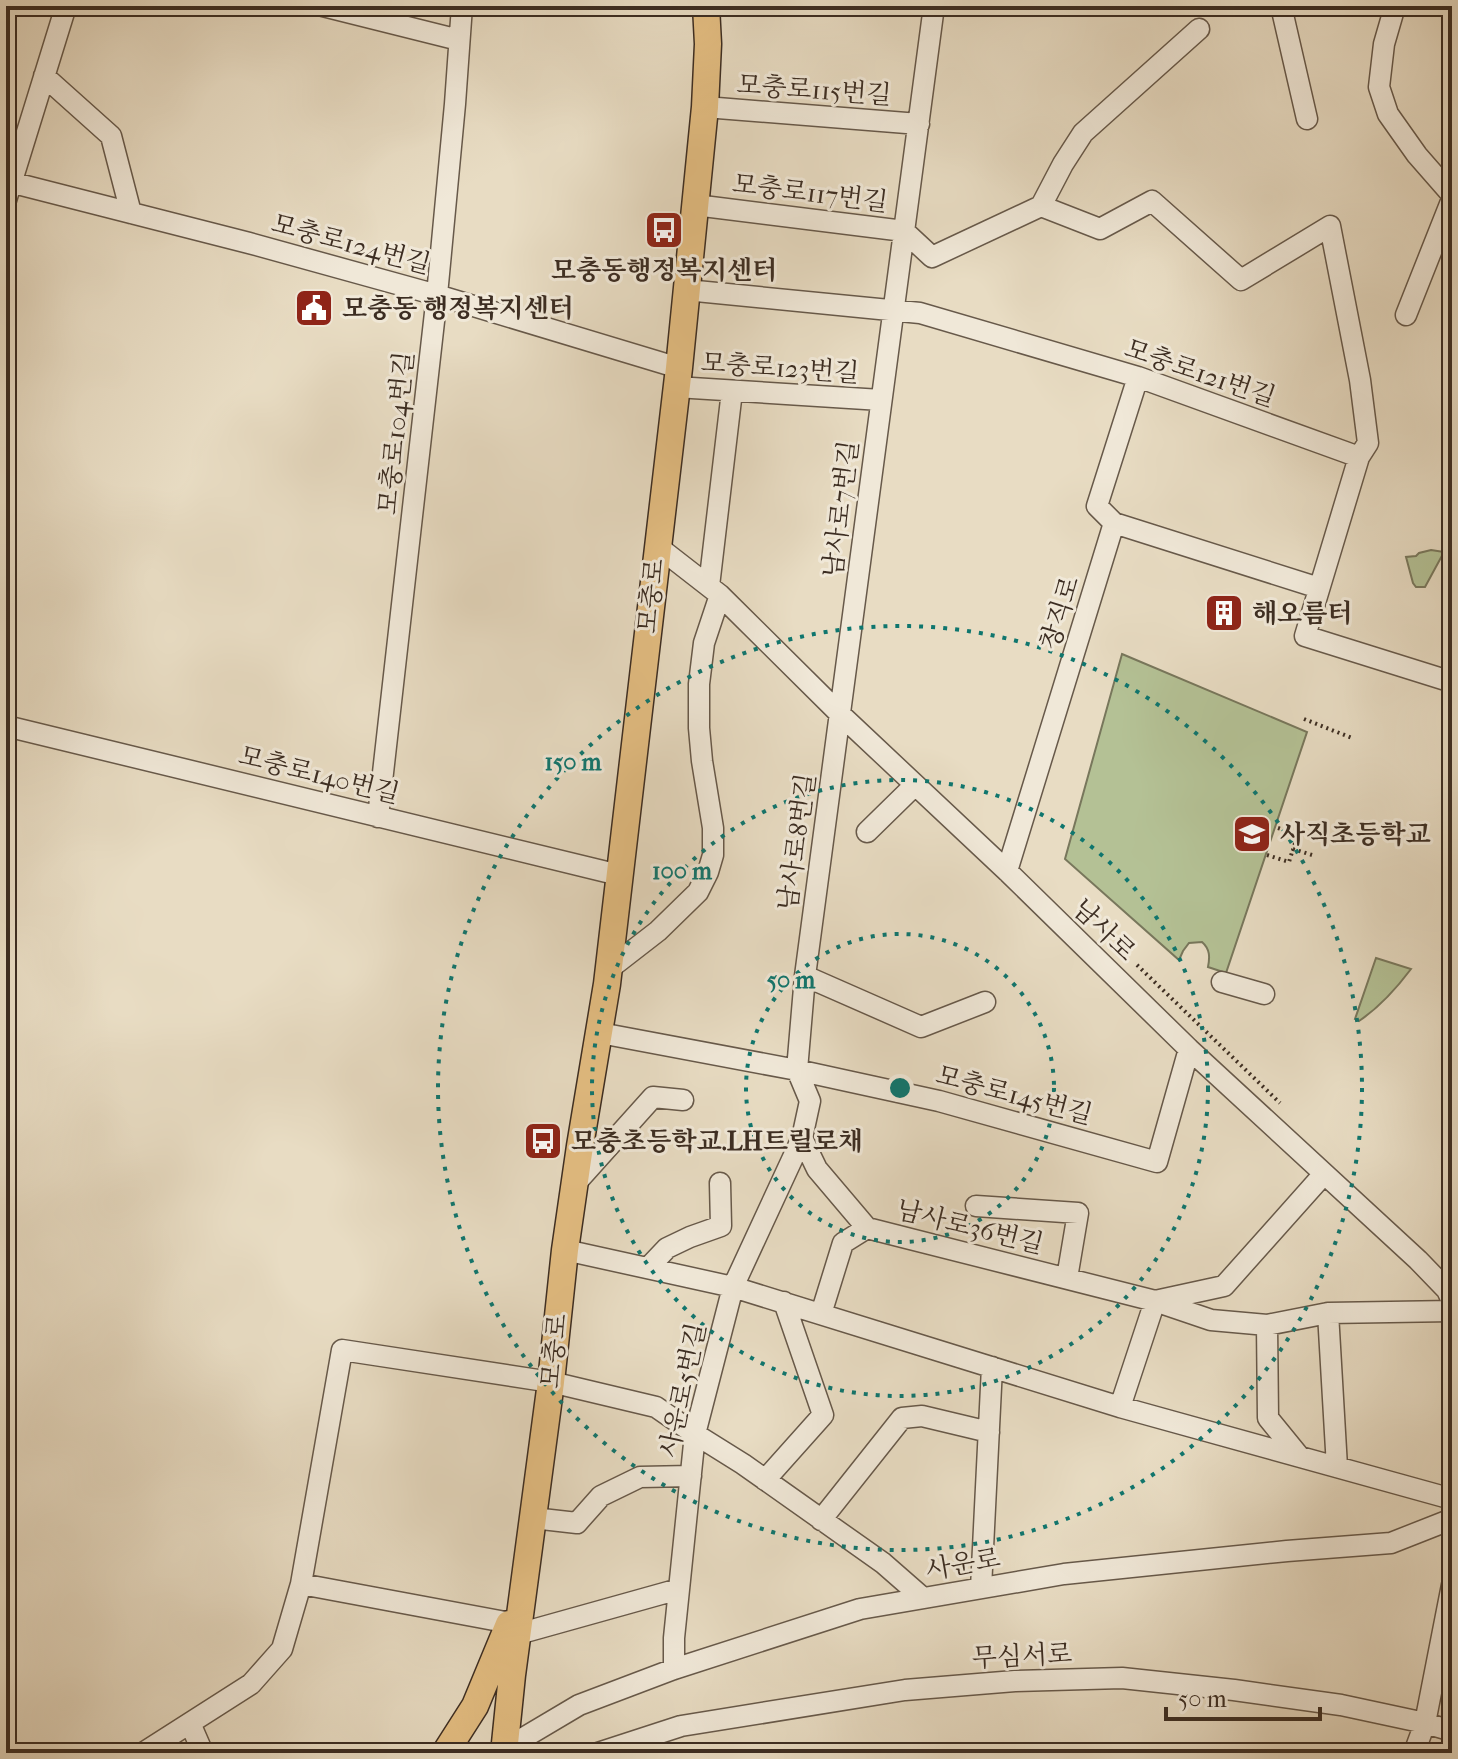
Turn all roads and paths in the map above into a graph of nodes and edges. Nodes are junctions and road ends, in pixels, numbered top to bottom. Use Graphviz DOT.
graph roads {
  1 [pos="66,6"];
  2 [pos="323,6"];
  3 [pos="462,6"];
  4 [pos="706,6"];
  5 [pos="934,6"];
  6 [pos="1281,6"];
  7 [pos="1395,6"];
  8 [pos="1199,29"];
  9 [pos="459,40"];
  10 [pos="44,76"];
  11 [pos="705,107"];
  12 [pos="1307,119"];
  13 [pos="919,124"];
  14 [pos="8,188"];
  15 [pos="1452,197"];
  16 [pos="695,205"];
  17 [pos="1041,206"];
  18 [pos="131,213"];
  19 [pos="904,231"];
  20 [pos="686,290"];
  21 [pos="437,295"];
  22 [pos="892,311"];
  23 [pos="1406,315"];
  24 [pos="1138,377"];
  25 [pos="677,378"];
  26 [pos="732,391"];
  27 [pos="881,400"];
  28 [pos="1359,457"];
  29 [pos="1114,523"];
  30 [pos="657,546"];
  31 [pos="1319,588"];
  32 [pos="715,590"];
  33 [pos="1452,682"];
  34 [pos="841,715"];
  35 [pos="1304,719"];
  36 [pos="6,726"];
  37 [pos="1352,738"];
  38 [pos="915,785"];
  39 [pos="378,817"];
  40 [pos="1278,828"];
  41 [pos="867,832"];
  42 [pos="1293,849"];
  43 [pos="1267,855"];
  44 [pos="1312,855"];
  45 [pos="1007,871"];
  46 [pos="619,875"];
  47 [pos="1137,965"];
  48 [pos="609,969"];
  49 [pos="805,976"];
  50 [pos="1222,982"];
  51 [pos="1264,994"];
  52 [pos="985,1002"];
  53 [pos="600,1033"];
  54 [pos="1189,1049"];
  55 [pos="797,1070"];
  56 [pos="1249,1072"];
  57 [pos="683,1100"];
  58 [pos="802,1138"];
  59 [pos="1323,1175"];
  60 [pos="720,1183"];
  61 [pos="574,1185"];
  62 [pos="976,1206"];
  63 [pos="867,1228"];
  64 [pos="565,1250"];
  65 [pos="648,1268"];
  66 [pos="1067,1278"];
  67 [pos="733,1287"];
  68 [pos="1155,1301"];
  69 [pos="1452,1301"];
  70 [pos="784,1302"];
  71 [pos="1452,1311"];
  72 [pos="1328,1313"];
  73 [pos="821,1314"];
  74 [pos="1267,1325"];
  75 [pos="992,1367"];
  76 [pos="551,1382"];
  77 [pos="1120,1407"];
  78 [pos="989,1432"];
  79 [pos="695,1434"];
  80 [pos="1299,1456"];
  81 [pos="1337,1467"];
  82 [pos="691,1476"];
  83 [pos="765,1480"];
  84 [pos="1452,1499"];
  85 [pos="533,1518"];
  86 [pos="1452,1519"];
  87 [pos="821,1520"];
  88 [pos="301,1584"];
  89 [pos="1452,1585"];
  90 [pos="981,1588"];
  91 [pos="679,1589"];
  92 [pos="923,1598"];
  93 [pos="514,1628"];
  94 [pos="674,1669"];
  95 [pos="190,1723"];
  96 [pos="1425,1723"];
  97 [pos="1452,1731"];
  98 [pos="502,1751"];
  99 [pos="143,1753"];
  100 [pos="203,1753"];
  101 [pos="445,1753"];
  102 [pos="598,1753"];
  103 [pos="1414,1753"];
  1 -- 10 [label="street"];
  2 -- 9 [label="street"];
  3 -- 9 [label="street, 모충로104번길"];
  4 -- 11 [label="main road, 모충로"];
  5 -- 13 [label="street, 남사로7번길"];
  6 -- 12 [label="street"];
  7 -- 15 [label="street"];
  8 -- 17 [label="street"];
  9 -- 21 [label="street, 모충로104번길"];
  10 -- 14 [label="street"];
  10 -- 18 [label="street"];
  11 -- 13 [label="street, 모충로115번길"];
  11 -- 16 [label="main road, 모충로"];
  13 -- 19 [label="street, 남사로7번길"];
  14 -- 18 [label="street, 모충로124번길"];
  15 -- 23 [label="street"];
  16 -- 19 [label="street, 모충로117번길"];
  16 -- 20 [label="main road, 모충로"];
  17 -- 19 [label="street, 모충로117번길"];
  17 -- 28 [label="street"];
  18 -- 21 [label="street, 모충로124번길"];
  19 -- 22 [label="street, 남사로7번길"];
  20 -- 22 [label="street, 모충로121번길"];
  20 -- 25 [label="main road, 모충로"];
  21 -- 25 [label="street, 모충로124번길"];
  21 -- 39 [label="street, 모충로104번길"];
  22 -- 24 [label="street, 모충로121번길"];
  22 -- 27 [label="street, 남사로7번길"];
  24 -- 28 [label="street, 모충로121번길"];
  24 -- 29 [label="street"];
  25 -- 26 [label="street, 모충로123번길"];
  25 -- 30 [label="main road, 모충로"];
  26 -- 27 [label="street, 모충로123번길"];
  26 -- 32 [label="street"];
  27 -- 34 [label="street, 남사로7번길"];
  28 -- 31 [label="street"];
  29 -- 31 [label="street"];
  29 -- 45 [label="street, 창직로"];
  30 -- 32 [label="street, 남사로"];
  30 -- 46 [label="main road, 모충로"];
  31 -- 33 [label="street"];
  32 -- 34 [label="street, 남사로"];
  32 -- 48 [label="street"];
  34 -- 38 [label="street, 남사로"];
  34 -- 49 [label="street, 남사로8번길"];
  35 -- 37 [label="path"];
  36 -- 39 [label="street, 모충로140번길"];
  38 -- 41 [label="street"];
  38 -- 45 [label="street, 남사로"];
  39 -- 46 [label="street, 모충로140번길"];
  40 -- 42 [label="path"];
  42 -- 43 [label="path"];
  42 -- 44 [label="path"];
  45 -- 54 [label="street, 남사로"];
  46 -- 48 [label="main road, 모충로"];
  47 -- 56 [label="path"];
  48 -- 53 [label="main road, 모충로"];
  49 -- 52 [label="street"];
  49 -- 55 [label="street, 남사로8번길"];
  50 -- 51 [label="street"];
  53 -- 55 [label="street, 모충로145번길"];
  53 -- 61 [label="main road, 모충로"];
  54 -- 55 [label="street, 모충로145번길"];
  54 -- 59 [label="street, 남사로"];
  55 -- 58 [label="street, 사운로5번길"];
  57 -- 61 [label="street"];
  58 -- 63 [label="street"];
  58 -- 67 [label="street, 사운로5번길"];
  59 -- 68 [label="street"];
  59 -- 69 [label="street, 남사로"];
  60 -- 65 [label="street"];
  61 -- 64 [label="main road, 모충로"];
  62 -- 66 [label="street, 남사로36번길"];
  63 -- 66 [label="street, 남사로36번길"];
  63 -- 73 [label="street, 남사로36번길"];
  64 -- 65 [label="street"];
  64 -- 76 [label="main road, 모충로"];
  65 -- 67 [label="street"];
  66 -- 68 [label="street, 남사로36번길"];
  67 -- 70 [label="street"];
  67 -- 79 [label="street, 사운로5번길"];
  68 -- 74 [label="street, 남사로36번길"];
  68 -- 77 [label="street"];
  70 -- 73 [label="street"];
  70 -- 83 [label="street"];
  71 -- 72 [label="street, 남사로36번길"];
  72 -- 74 [label="street, 남사로36번길"];
  72 -- 81 [label="street"];
  73 -- 75 [label="street"];
  74 -- 80 [label="street"];
  75 -- 77 [label="street"];
  75 -- 78 [label="street"];
  76 -- 79 [label="street"];
  76 -- 85 [label="main road, 모충로"];
  76 -- 88 [label="street"];
  77 -- 80 [label="street"];
  78 -- 87 [label="street"];
  78 -- 90 [label="street"];
  79 -- 82 [label="street, 사운로5번길"];
  79 -- 83 [label="street"];
  80 -- 81 [label="street"];
  81 -- 84 [label="street"];
  82 -- 85 [label="street"];
  82 -- 91 [label="street, 사운로5번길"];
  83 -- 87 [label="street"];
  85 -- 93 [label="main road, 모충로"];
  86 -- 90 [label="street, 사운로"];
  87 -- 92 [label="street"];
  88 -- 93 [label="street"];
  88 -- 95 [label="street"];
  89 -- 96 [label="street"];
  90 -- 92 [label="street, 사운로"];
  91 -- 93 [label="street"];
  91 -- 94 [label="street, 사운로5번길"];
  92 -- 94 [label="street, 사운로"];
  93 -- 98 [label="main road"];
  93 -- 101 [label="main road"];
  94 -- 98 [label="street, 사운로"];
  95 -- 99 [label="street"];
  95 -- 100 [label="street"];
  96 -- 97 [label="street, 무심서로"];
  96 -- 102 [label="street, 무심서로"];
  96 -- 103 [label="street"];
}
